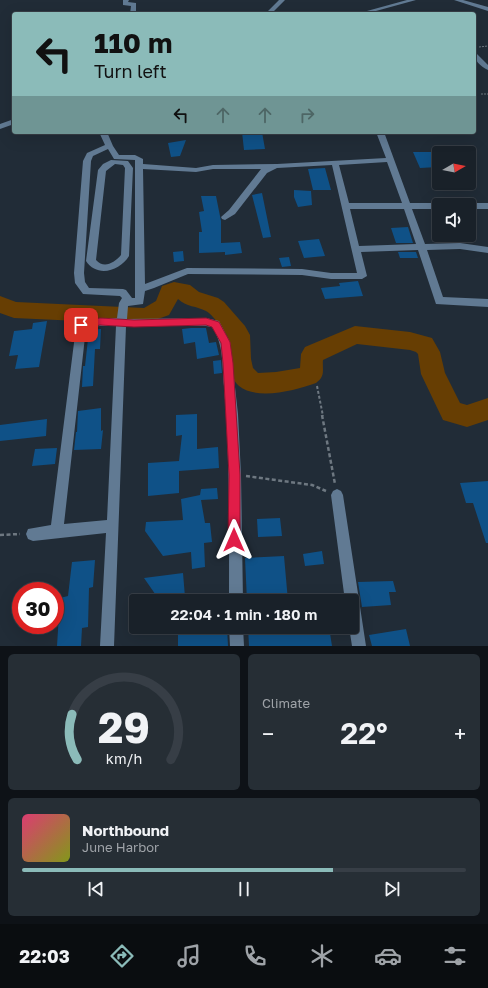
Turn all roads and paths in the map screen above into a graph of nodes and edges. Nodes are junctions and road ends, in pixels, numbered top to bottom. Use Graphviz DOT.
graph roads {
  1 [pos="126,0"];
  2 [pos="282,0"];
  3 [pos="413,0"];
  4 [pos="457,0"];
  5 [pos="488,8"];
  6 [pos="133,12"];
  7 [pos="270,12"];
  8 [pos="368,12"];
  9 [pos="488,46"];
  10 [pos="476,47"];
  11 [pos="476,56"];
  12 [pos="488,68"];
  13 [pos="481,94"];
  14 [pos="488,94"];
  15 [pos="12,122"];
  16 [pos="0,127"];
  17 [pos="104,134"];
  18 [pos="381,134"];
  19 [pos="109,146"];
  20 [pos="390,160"];
  21 [pos="335,163"];
  22 [pos="139,166"];
  23 [pos="277,166"];
  24 [pos="346,206"];
  25 [pos="406,206"];
  26 [pos="432,206"];
  27 [pos="476,206"];
  28 [pos="488,206"];
  29 [pos="225,217"];
  30 [pos="421,246"];
  31 [pos="355,249"];
  32 [pos="488,250"];
  33 [pos="125,256"];
  34 [pos="140,288"];
  35 [pos="488,303"];
  36 [pos="123,305"];
  37 [pos="121,321"];
  38 [pos="317,386"];
  39 [pos="235,475"];
  40 [pos="337,495"];
  41 [pos="114,526"];
  42 [pos="57,531"];
  43 [pos="34,534"];
  44 [pos="0,535"];
  45 [pos="236,594"];
  46 [pos="236,634"];
  47 [pos="107,646"];
  48 [pos="237,646"];
  49 [pos="359,646"];
  1 -- 6 [label="street"];
  2 -- 7 [label="street"];
  3 -- 8 [label="street"];
  4 -- 5 [label="street"];
  9 -- 10 [label="path"];
  11 -- 12 [label="street"];
  13 -- 14 [label="path"];
  15 -- 16 [label="street"];
  17 -- 19 [label="street"];
  18 -- 20 [label="street"];
  19 -- 22 [label="street"];
  19 -- 36 [label="street"];
  20 -- 21 [label="street"];
  20 -- 25 [label="street"];
  21 -- 23 [label="street"];
  21 -- 24 [label="street"];
  22 -- 23 [label="street"];
  22 -- 34 [label="street"];
  23 -- 29 [label="street"];
  24 -- 25 [label="street"];
  24 -- 31 [label="street"];
  25 -- 26 [label="street"];
  25 -- 30 [label="street"];
  27 -- 28 [label="street"];
  30 -- 31 [label="street"];
  30 -- 32 [label="street"];
  30 -- 35 [label="street"];
  31 -- 34 [label="street"];
  33 -- 33 [label="street"];
  34 -- 36 [label="street"];
  36 -- 37 [label="street"];
  37 -- 39 [label="street"];
  37 -- 41 [label="street"];
  37 -- 42 [label="street"];
  38 -- 40 [label="path"];
  39 -- 40 [label="path"];
  39 -- 45 [label="street"];
  40 -- 49 [label="street"];
  41 -- 42 [label="street"];
  41 -- 47 [label="street"];
  42 -- 43 [label="street"];
  43 -- 44 [label="path"];
  46 -- 48 [label="street"];
}
